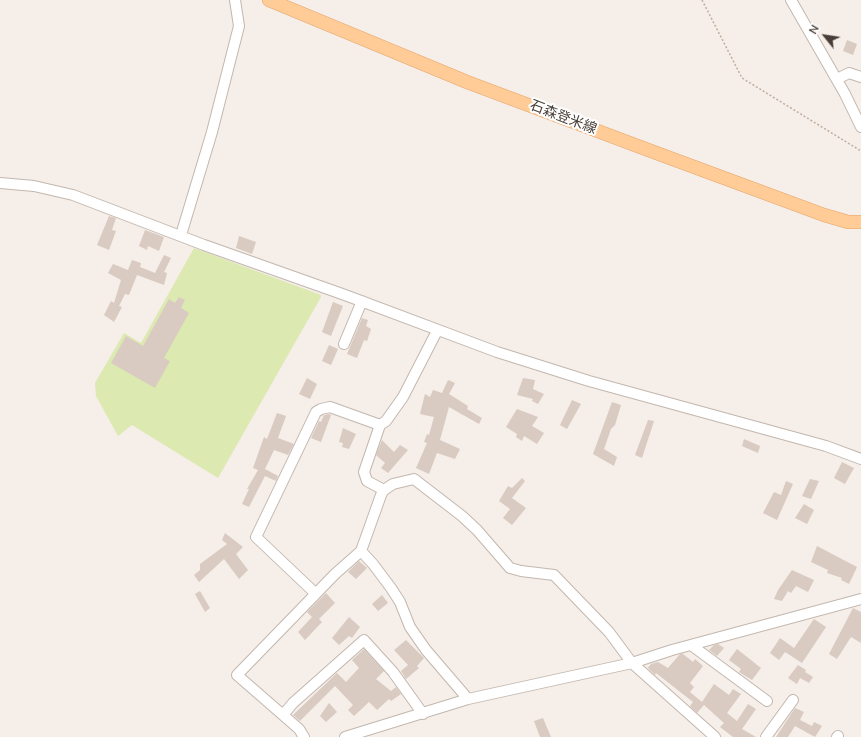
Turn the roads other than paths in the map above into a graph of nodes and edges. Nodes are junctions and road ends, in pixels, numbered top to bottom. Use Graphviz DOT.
graph roads {
  1 [pos="235,0"];
  2 [pos="269,0"];
  3 [pos="791,0"];
  4 [pos="861,77"];
  5 [pos="837,79"];
  6 [pos="861,127"];
  7 [pos="0,182"];
  8 [pos="861,222"];
  9 [pos="181,235"];
  10 [pos="362,301"];
  11 [pos="438,330"];
  12 [pos="344,344"];
  13 [pos="380,425"];
  14 [pos="861,459"];
  15 [pos="384,490"];
  16 [pos="361,551"];
  17 [pos="315,593"];
  18 [pos="861,599"];
  19 [pos="691,644"];
  20 [pos="632,662"];
  21 [pos="468,699"];
  22 [pos="793,700"];
  23 [pos="767,701"];
  24 [pos="423,714"];
  25 [pos="283,715"];
  26 [pos="304,737"];
  27 [pos="345,737"];
  28 [pos="715,737"];
  29 [pos="766,737"];
  1 -- 9 [label="street"];
  2 -- 8 [label="main road, 石森登米線"];
  3 -- 5 [label="street"];
  4 -- 5 [label="street"];
  5 -- 6 [label="street"];
  7 -- 9 [label="street"];
  9 -- 10 [label="street"];
  10 -- 11 [label="street"];
  10 -- 12 [label="street"];
  11 -- 13 [label="street"];
  11 -- 14 [label="street"];
  13 -- 15 [label="street"];
  13 -- 17 [label="street"];
  15 -- 16 [label="street"];
  15 -- 20 [label="street"];
  16 -- 17 [label="street"];
  16 -- 21 [label="street"];
  17 -- 25 [label="street"];
  18 -- 19 [label="street"];
  19 -- 20 [label="street"];
  19 -- 23 [label="street"];
  20 -- 21 [label="street"];
  20 -- 28 [label="street"];
  21 -- 24 [label="street"];
  22 -- 29 [label="street"];
  24 -- 25 [label="street"];
  24 -- 27 [label="street"];
  25 -- 26 [label="street"];
}
